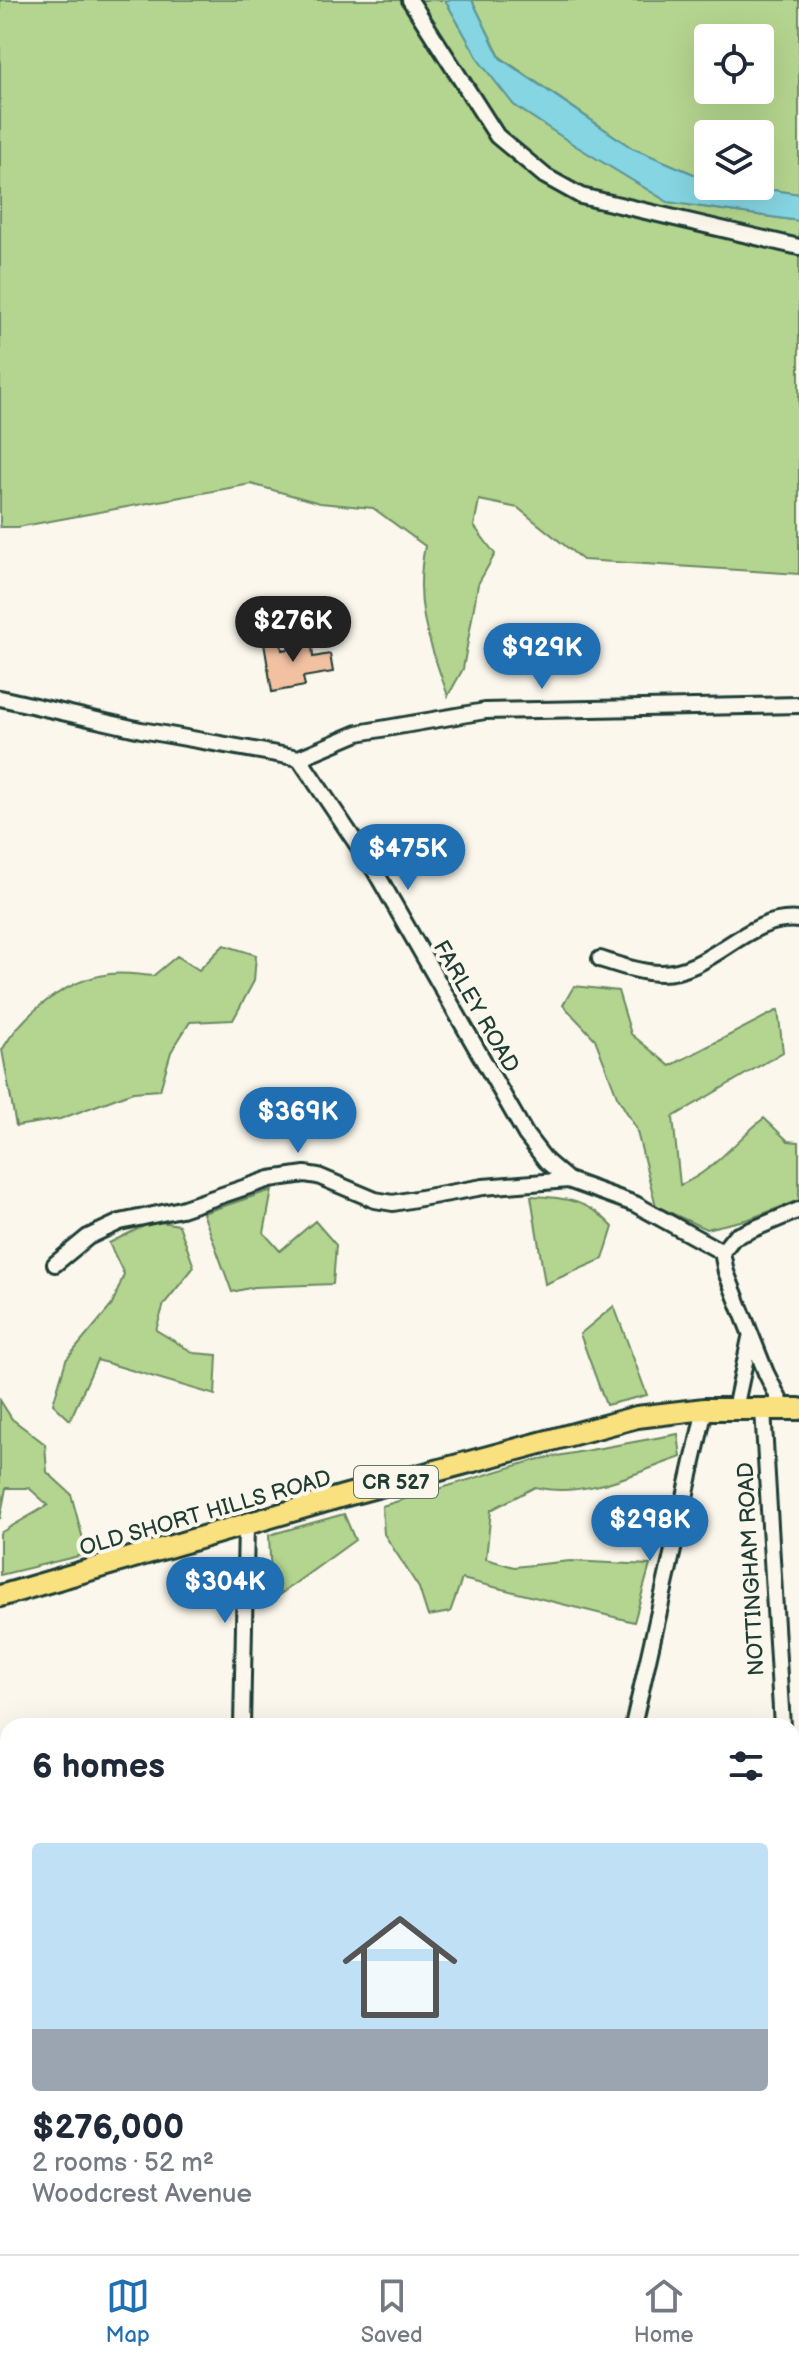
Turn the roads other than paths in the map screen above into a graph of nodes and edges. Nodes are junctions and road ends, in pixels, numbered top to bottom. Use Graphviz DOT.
graph roads {
  1 [pos="410,0"];
  2 [pos="799,247"];
  3 [pos="0,698"];
  4 [pos="799,705"];
  5 [pos="299,758"];
  6 [pos="799,920"];
  7 [pos="600,959"];
  8 [pos="568,1180"];
  9 [pos="799,1210"];
  10 [pos="722,1252"];
  11 [pos="55,1264"];
  12 [pos="751,1329"];
  13 [pos="705,1409"];
  14 [pos="735,1409"];
  15 [pos="763,1409"];
  16 [pos="791,1409"];
  17 [pos="246,1525"];
  18 [pos="0,1596"];
  19 [pos="242,1718"];
  20 [pos="635,1718"];
  21 [pos="782,1718"];
  1 -- 2 [label="street"];
  3 -- 5 [label="street"];
  4 -- 5 [label="street"];
  5 -- 8 [label="street, FARLEY ROAD"];
  6 -- 7 [label="street"];
  8 -- 10 [label="street, FARLEY ROAD"];
  8 -- 11 [label="street"];
  9 -- 10 [label="street"];
  10 -- 12 [label="street"];
  12 -- 14 [label="street"];
  12 -- 16 [label="street"];
  13 -- 14 [label="main road, OLD SHORT HILLS ROAD / CR 527"];
  13 -- 17 [label="main road, OLD SHORT HILLS ROAD / CR 527"];
  13 -- 20 [label="street"];
  14 -- 15 [label="main road, OLD SHORT HILLS ROAD / CR 527"];
  15 -- 16 [label="main road, OLD SHORT HILLS ROAD / CR 527"];
  15 -- 21 [label="street, NOTTINGHAM ROAD"];
  17 -- 18 [label="main road, OLD SHORT HILLS ROAD / CR 527"];
  17 -- 19 [label="street"];
}
